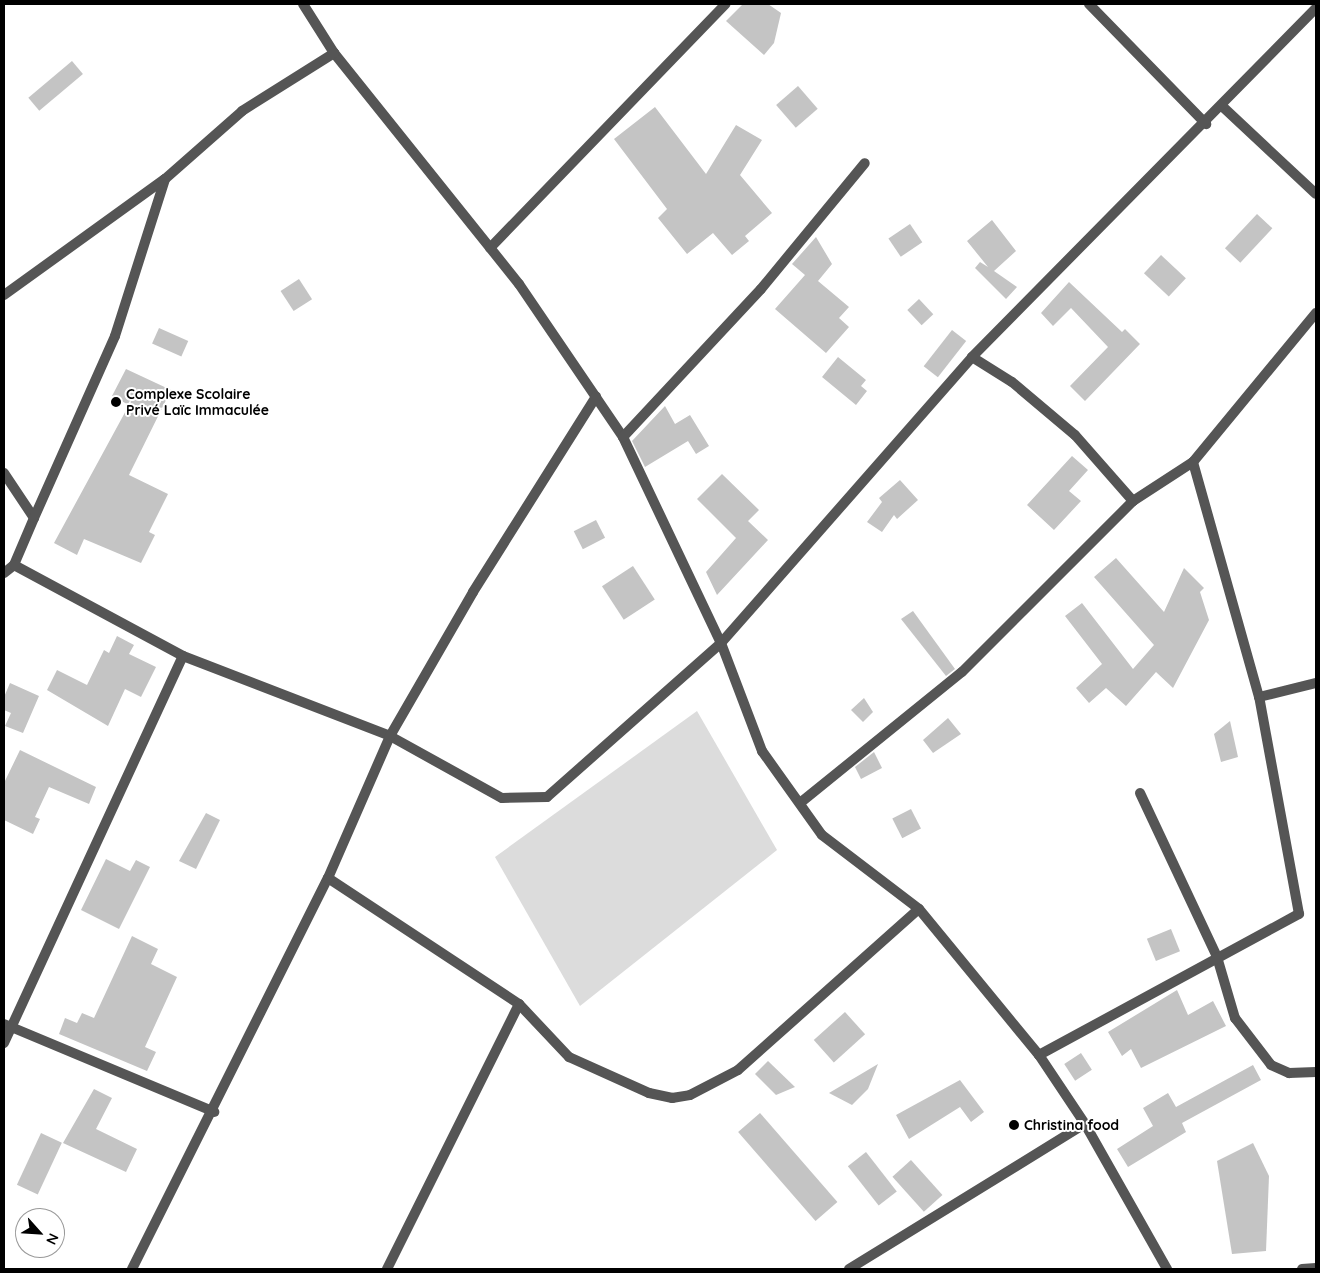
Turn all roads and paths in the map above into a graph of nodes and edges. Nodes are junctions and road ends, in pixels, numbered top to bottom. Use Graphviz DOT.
graph roads {
  1 [pos="303,4"];
  2 [pos="726,4"];
  3 [pos="1089,4"];
  4 [pos="1316,8"];
  5 [pos="334,53"];
  6 [pos="1223,107"];
  7 [pos="1206,124"];
  8 [pos="865,163"];
  9 [pos="165,179"];
  10 [pos="1316,194"];
  11 [pos="490,248"];
  12 [pos="4,295"];
  13 [pos="1316,313"];
  14 [pos="972,357"];
  15 [pos="596,397"];
  16 [pos="623,437"];
  17 [pos="1193,462"];
  18 [pos="4,473"];
  19 [pos="1133,501"];
  20 [pos="34,518"];
  21 [pos="14,565"];
  22 [pos="4,573"];
  23 [pos="721,643"];
  24 [pos="183,656"];
  25 [pos="1316,683"];
  26 [pos="1259,697"];
  27 [pos="390,736"];
  28 [pos="1140,793"];
  29 [pos="800,802"];
  30 [pos="328,878"];
  31 [pos="919,909"];
  32 [pos="1217,957"];
  33 [pos="519,1004"];
  34 [pos="7,1027"];
  35 [pos="4,1043"];
  36 [pos="1039,1055"];
  37 [pos="1316,1072"];
  38 [pos="214,1112"];
  39 [pos="1085,1124"];
  40 [pos="1316,1268"];
  41 [pos="132,1269"];
  42 [pos="388,1269"];
  43 [pos="849,1269"];
  44 [pos="1167,1269"];
  45 [pos="1302,1269"];
  1 -- 5 [label="street"];
  2 -- 11 [label="street"];
  3 -- 7 [label="street"];
  4 -- 6 [label="street"];
  5 -- 9 [label="street"];
  5 -- 11 [label="street"];
  6 -- 7 [label="street"];
  6 -- 10 [label="street"];
  7 -- 14 [label="street"];
  8 -- 16 [label="street"];
  9 -- 12 [label="street"];
  9 -- 20 [label="street"];
  11 -- 15 [label="street"];
  13 -- 17 [label="street"];
  14 -- 19 [label="street"];
  14 -- 23 [label="street"];
  15 -- 16 [label="street"];
  15 -- 27 [label="street"];
  16 -- 23 [label="street"];
  17 -- 19 [label="street"];
  17 -- 26 [label="street"];
  18 -- 20 [label="street"];
  19 -- 29 [label="street"];
  20 -- 21 [label="street"];
  21 -- 22 [label="street"];
  21 -- 24 [label="street"];
  23 -- 27 [label="street"];
  23 -- 29 [label="street"];
  24 -- 27 [label="street"];
  24 -- 34 [label="street"];
  25 -- 26 [label="street"];
  26 -- 32 [label="street"];
  27 -- 30 [label="street"];
  28 -- 32 [label="street"];
  29 -- 31 [label="street"];
  30 -- 33 [label="street"];
  30 -- 38 [label="street"];
  31 -- 33 [label="street"];
  31 -- 36 [label="street"];
  32 -- 36 [label="street"];
  32 -- 37 [label="street"];
  33 -- 42 [label="street"];
  34 -- 35 [label="street"];
  34 -- 38 [label="street"];
  36 -- 39 [label="street"];
  38 -- 41 [label="street"];
  39 -- 43 [label="street"];
  39 -- 44 [label="street"];
  40 -- 45 [label="street"];
}
